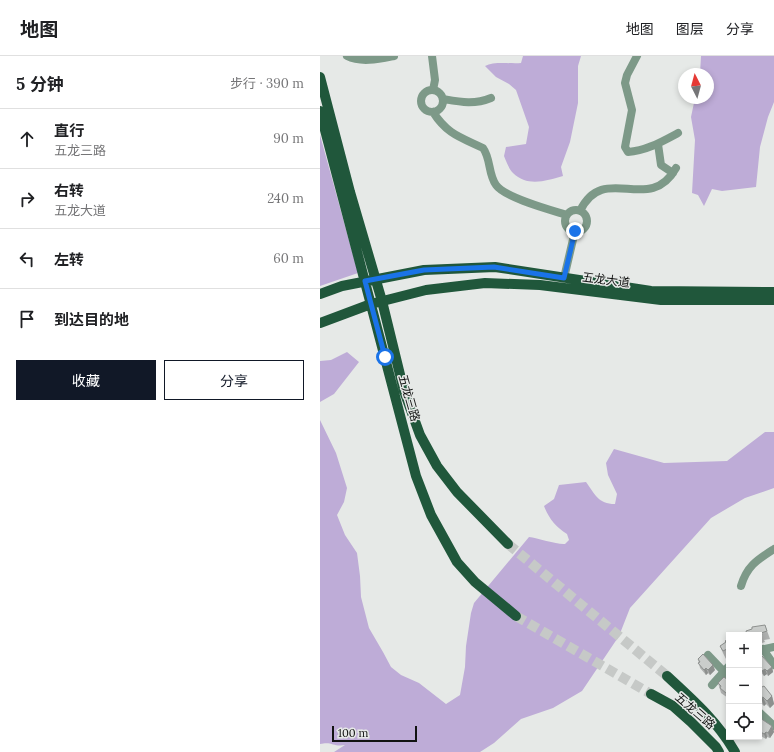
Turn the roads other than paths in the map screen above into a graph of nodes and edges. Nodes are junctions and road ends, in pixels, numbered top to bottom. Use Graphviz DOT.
graph roads {
  1 [pos="347,56"];
  2 [pos="394,56"];
  3 [pos="432,56"];
  4 [pos="637,56"];
  5 [pos="320,77"];
  6 [pos="433,90"];
  7 [pos="491,98"];
  8 [pos="443,99"];
  9 [pos="320,111"];
  10 [pos="433,112"];
  11 [pos="678,133"];
  12 [pos="658,144"];
  13 [pos="580,211"];
  14 [pos="567,215"];
  15 [pos="575,231"];
  16 [pos="564,278"];
  17 [pos="370,280"];
  18 [pos="774,292"];
  19 [pos="320,294"];
  20 [pos="774,300"];
  21 [pos="382,301"];
  22 [pos="371,304"];
  23 [pos="320,323"];
  24 [pos="508,544"];
  25 [pos="774,549"];
  26 [pos="741,586"];
  27 [pos="516,616"];
  28 [pos="774,647"];
  29 [pos="762,650"];
  30 [pos="762,651"];
  31 [pos="708,654"];
  32 [pos="774,665"];
  33 [pos="726,670"];
  34 [pos="726,672"];
  35 [pos="667,676"];
  36 [pos="712,685"];
  37 [pos="651,694"];
  38 [pos="762,715"];
  39 [pos="774,726"];
  40 [pos="719,752"];
  41 [pos="735,752"];
  1 -- 2 [label="lane"];
  3 -- 6 [label="lane"];
  4 -- 12 [label="lane"];
  5 -- 17 [label="main road, 五龙三路"];
  6 -- 8 [label="lane"];
  6 -- 10 [label="lane"];
  7 -- 8 [label="lane"];
  8 -- 10 [label="lane"];
  9 -- 17 [label="main road, 五龙三路"];
  10 -- 14 [label="lane"];
  11 -- 12 [label="lane"];
  12 -- 13 [label="lane"];
  13 -- 14 [label="lane"];
  13 -- 15 [label="lane"];
  14 -- 15 [label="lane"];
  15 -- 16 [label="lane"];
  16 -- 17 [label="main road, 五龙大道"];
  16 -- 18 [label="main road, 五龙大道"];
  17 -- 19 [label="main road, 五龙大道"];
  17 -- 21 [label="main road, 五龙三路"];
  17 -- 22 [label="main road, 五龙三路"];
  20 -- 21 [label="main road, 五龙大道"];
  21 -- 22 [label="main road, 五龙大道"];
  21 -- 24 [label="main road, 五龙三路"];
  22 -- 23 [label="main road, 五龙大道"];
  22 -- 27 [label="main road, 五龙三路"];
  25 -- 26 [label="lane"];
  28 -- 29 [label="lane"];
  30 -- 32 [label="lane"];
  31 -- 33 [label="lane"];
  34 -- 36 [label="lane"];
  35 -- 41 [label="main road, 五龙三路"];
  37 -- 40 [label="main road, 五龙三路"];
  38 -- 39 [label="lane"];
}
